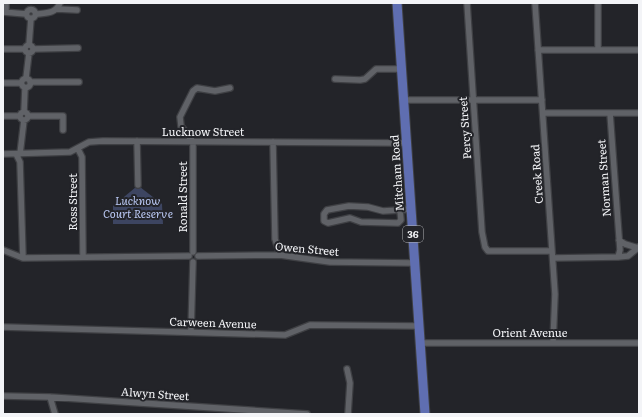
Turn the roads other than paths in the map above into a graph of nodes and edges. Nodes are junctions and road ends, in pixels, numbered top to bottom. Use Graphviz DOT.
graph roads {
  1 [pos="6,3"];
  2 [pos="60,3"];
  3 [pos="397,3"];
  4 [pos="467,3"];
  5 [pos="535,3"];
  6 [pos="598,3"];
  7 [pos="57,9"];
  8 [pos="77,10"];
  9 [pos="4,12"];
  10 [pos="26,14"];
  11 [pos="36,14"];
  12 [pos="31,18"];
  13 [pos="3,48"];
  14 [pos="78,48"];
  15 [pos="29,49"];
  16 [pos="538,50"];
  17 [pos="598,50"];
  18 [pos="639,50"];
  19 [pos="401,69"];
  20 [pos="335,79"];
  21 [pos="28,80"];
  22 [pos="79,82"];
  23 [pos="3,83"];
  24 [pos="23,85"];
  25 [pos="230,88"];
  26 [pos="403,100"];
  27 [pos="473,100"];
  28 [pos="542,100"];
  29 [pos="543,113"];
  30 [pos="610,113"];
  31 [pos="639,113"];
  32 [pos="3,116"];
  33 [pos="24,116"];
  34 [pos="63,130"];
  35 [pos="137,141"];
  36 [pos="193,142"];
  37 [pos="273,142"];
  38 [pos="407,143"];
  39 [pos="78,149"];
  40 [pos="3,154"];
  41 [pos="18,154"];
  42 [pos="138,184"];
  43 [pos="411,209"];
  44 [pos="400,210"];
  45 [pos="619,240"];
  46 [pos="639,247"];
  47 [pos="3,250"];
  48 [pos="552,251"];
  49 [pos="193,255"];
  50 [pos="280,255"];
  51 [pos="83,257"];
  52 [pos="618,257"];
  53 [pos="23,258"];
  54 [pos="553,258"];
  55 [pos="414,263"];
  56 [pos="419,326"];
  57 [pos="3,327"];
  58 [pos="191,332"];
  59 [pos="421,343"];
  60 [pos="553,343"];
  61 [pos="639,343"];
  62 [pos="347,369"];
  63 [pos="3,396"];
  64 [pos="50,397"];
  65 [pos="188,406"];
  66 [pos="55,414"];
  67 [pos="188,414"];
  68 [pos="306,414"];
  69 [pos="348,414"];
  70 [pos="425,414"];
  1 -- 9 [label="street"];
  2 -- 7 [label="street"];
  3 -- 19 [label="main road, Mitcham Road / 36"];
  4 -- 27 [label="street, Percy Street"];
  5 -- 16 [label="street, Creek Road"];
  6 -- 17 [label="street"];
  7 -- 8 [label="street"];
  7 -- 11 [label="street"];
  9 -- 10 [label="street"];
  10 -- 11 [label="street"];
  10 -- 12 [label="street"];
  11 -- 12 [label="street"];
  12 -- 15 [label="street"];
  13 -- 15 [label="street"];
  14 -- 15 [label="street"];
  15 -- 21 [label="street"];
  16 -- 17 [label="street"];
  16 -- 28 [label="street, Creek Road"];
  17 -- 18 [label="street"];
  19 -- 20 [label="street"];
  19 -- 26 [label="main road, Mitcham Road / 36"];
  21 -- 22 [label="street"];
  21 -- 24 [label="street"];
  23 -- 24 [label="street"];
  24 -- 33 [label="street"];
  25 -- 36 [label="street"];
  26 -- 27 [label="street"];
  26 -- 38 [label="main road, Mitcham Road / 36"];
  27 -- 28 [label="street"];
  27 -- 48 [label="street, Percy Street"];
  28 -- 29 [label="street, Creek Road"];
  29 -- 30 [label="street"];
  29 -- 48 [label="street, Creek Road"];
  30 -- 31 [label="street"];
  30 -- 45 [label="street, Norman Street"];
  32 -- 33 [label="street"];
  33 -- 34 [label="street"];
  33 -- 41 [label="street"];
  35 -- 36 [label="street, Lucknow Street"];
  35 -- 39 [label="street, Lucknow Street"];
  35 -- 42 [label="street"];
  36 -- 37 [label="street, Lucknow Street"];
  36 -- 49 [label="street, Ronald Street"];
  37 -- 38 [label="street, Lucknow Street"];
  37 -- 50 [label="street"];
  38 -- 43 [label="main road, Mitcham Road / 36"];
  39 -- 41 [label="street, Lucknow Street"];
  39 -- 51 [label="street, Ross Street"];
  40 -- 41 [label="street, Lucknow Street"];
  41 -- 53 [label="street"];
  43 -- 44 [label="street"];
  43 -- 55 [label="main road, Mitcham Road / 36"];
  44 -- 44 [label="street"];
  45 -- 46 [label="street"];
  45 -- 52 [label="street, Norman Street"];
  46 -- 52 [label="street"];
  47 -- 53 [label="street, Owen Street"];
  48 -- 54 [label="street, Creek Road"];
  49 -- 50 [label="street, Owen Street"];
  49 -- 51 [label="street, Owen Street"];
  49 -- 58 [label="street"];
  50 -- 55 [label="street, Owen Street"];
  51 -- 53 [label="street, Owen Street"];
  52 -- 54 [label="street"];
  54 -- 60 [label="street, Creek Road"];
  55 -- 56 [label="main road, Mitcham Road / 36"];
  56 -- 58 [label="street, Carween Avenue"];
  56 -- 59 [label="main road, Mitcham Road / 36"];
  57 -- 58 [label="street, Carween Avenue"];
  59 -- 60 [label="street, Orient Avenue"];
  59 -- 70 [label="main road, Mitcham Road / 36"];
  60 -- 61 [label="street, Orient Avenue"];
  62 -- 69 [label="street"];
  63 -- 64 [label="street, Alwyn Street"];
  64 -- 65 [label="street, Alwyn Street"];
  64 -- 66 [label="street"];
  65 -- 67 [label="street"];
  65 -- 68 [label="street, Alwyn Street"];
}
